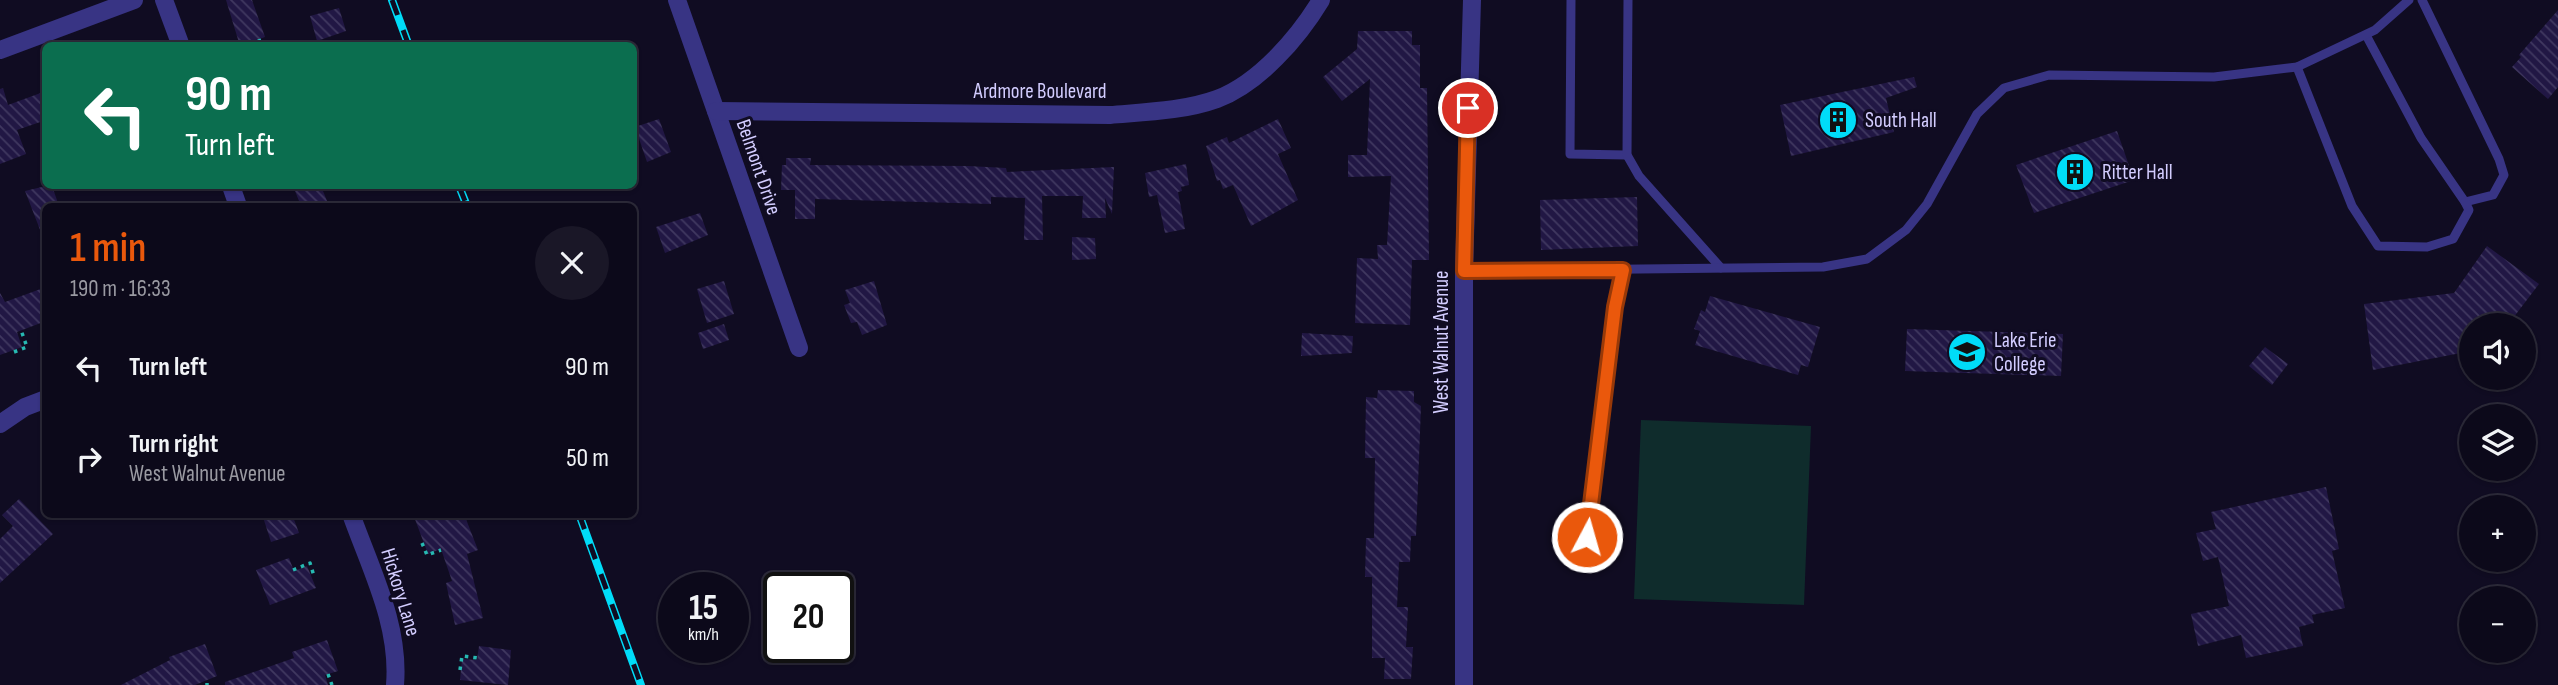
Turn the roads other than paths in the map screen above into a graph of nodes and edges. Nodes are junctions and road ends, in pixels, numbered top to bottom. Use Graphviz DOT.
graph roads {
  1 [pos="134,0"];
  2 [pos="164,0"];
  3 [pos="677,0"];
  4 [pos="1321,0"];
  5 [pos="1472,0"];
  6 [pos="1571,0"];
  7 [pos="1628,0"];
  8 [pos="2409,0"];
  9 [pos="2422,0"];
  10 [pos="2366,35"];
  11 [pos="180,42"];
  12 [pos="0,50"];
  13 [pos="2297,67"];
  14 [pos="716,111"];
  15 [pos="1627,155"];
  16 [pos="2465,202"];
  17 [pos="1721,268"];
  18 [pos="1623,270"];
  19 [pos="1464,271"];
  20 [pos="799,348"];
  21 [pos="42,401"];
  22 [pos="0,424"];
  23 [pos="352,518"];
  24 [pos="1584,561"];
  25 [pos="395,685"];
  26 [pos="1464,685"];
  1 -- 12 [label="street"];
  2 -- 11 [label="street"];
  3 -- 14 [label="street, Belmont Drive"];
  4 -- 14 [label="street, Ardmore Boulevard"];
  5 -- 19 [label="street, West Walnut Avenue"];
  6 -- 15 [label="lane"];
  7 -- 15 [label="lane"];
  8 -- 10 [label="lane"];
  9 -- 16 [label="lane"];
  10 -- 13 [label="lane"];
  10 -- 16 [label="lane"];
  13 -- 16 [label="lane"];
  13 -- 17 [label="lane"];
  14 -- 20 [label="street, Belmont Drive"];
  15 -- 17 [label="lane"];
  17 -- 18 [label="lane"];
  18 -- 19 [label="lane"];
  18 -- 24 [label="lane"];
  19 -- 26 [label="street, West Walnut Avenue"];
  21 -- 22 [label="street"];
  23 -- 25 [label="street, Hickory Lane"];
}
